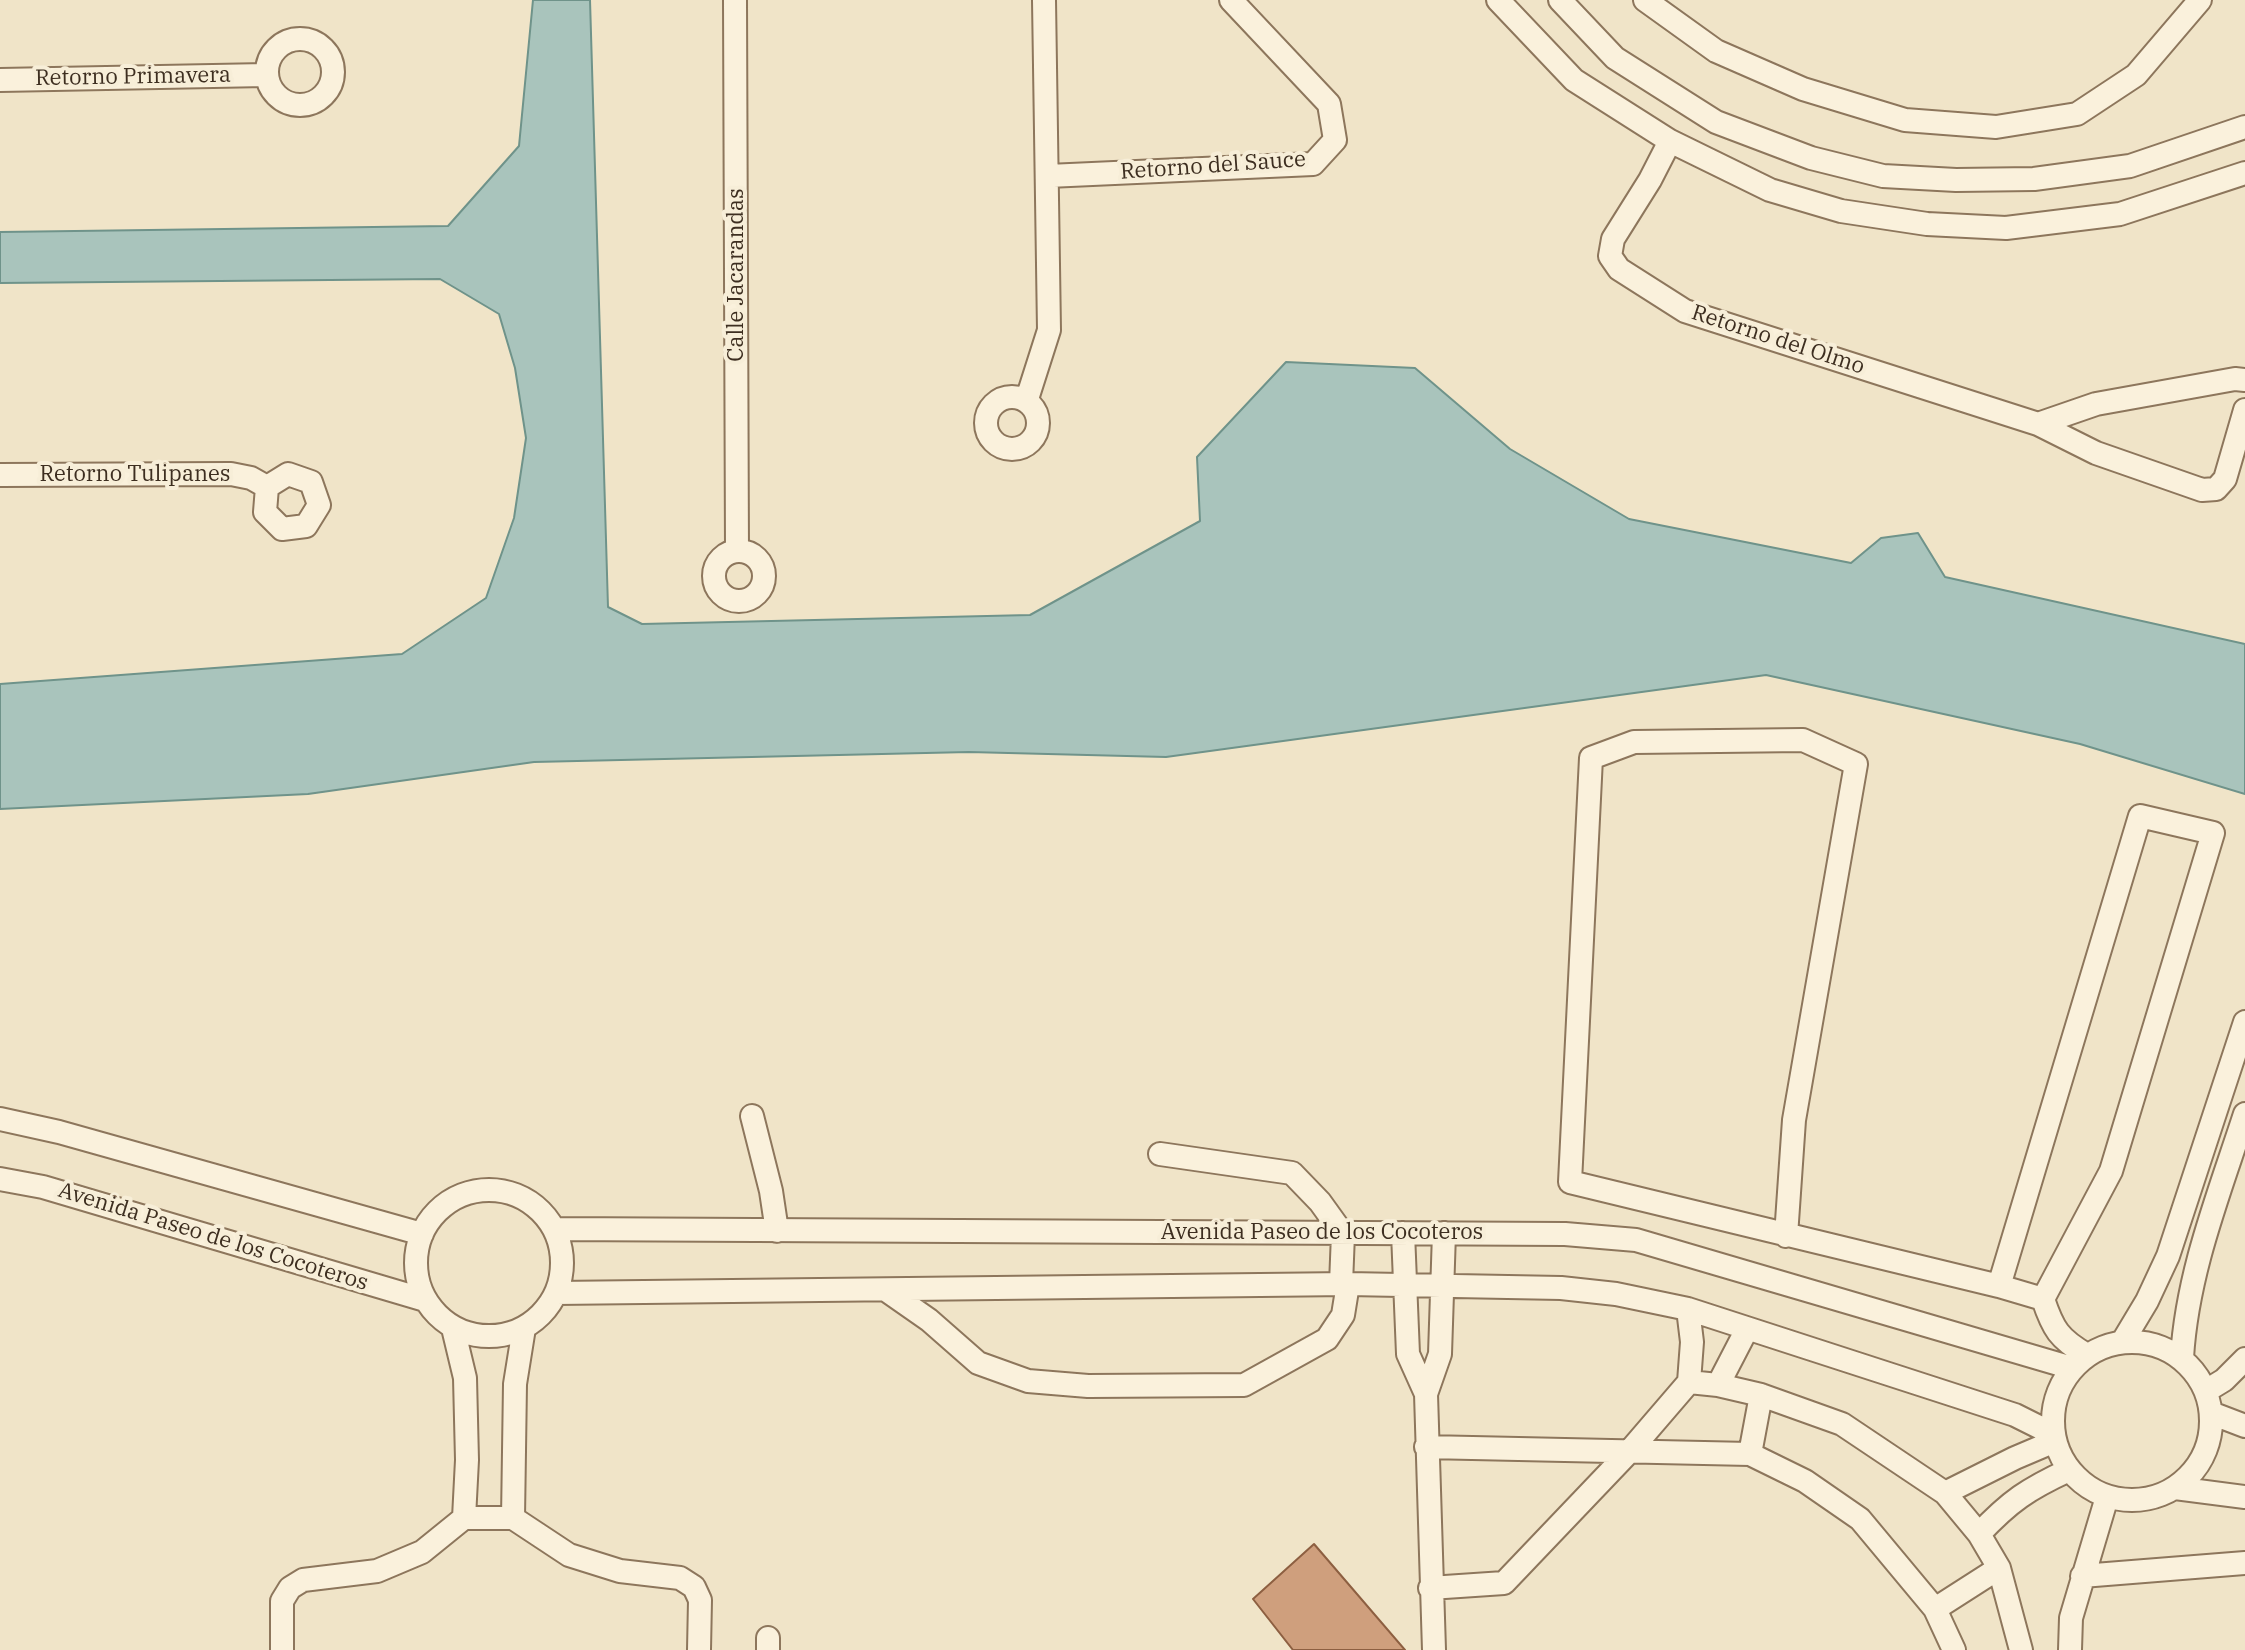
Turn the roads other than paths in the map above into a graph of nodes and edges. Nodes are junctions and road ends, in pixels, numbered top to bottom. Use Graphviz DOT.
graph roads {
  1 [pos="735,0"];
  2 [pos="1044,0"];
  3 [pos="1231,0"];
  4 [pos="1498,0"];
  5 [pos="1560,0"];
  6 [pos="1645,0"];
  7 [pos="2200,0"];
  8 [pos="266,75"];
  9 [pos="0,80"];
  10 [pos="2245,127"];
  11 [pos="1670,141"];
  12 [pos="2245,173"];
  13 [pos="1048,176"];
  14 [pos="2245,380"];
  15 [pos="1027,399"];
  16 [pos="2245,410"];
  17 [pos="2038,424"];
  18 [pos="0,475"];
  19 [pos="267,487"];
  20 [pos="737,550"];
  21 [pos="2245,1022"];
  22 [pos="2245,1114"];
  23 [pos="752,1116"];
  24 [pos="0,1119"];
  25 [pos="1160,1154"];
  26 [pos="0,1179"];
  27 [pos="554,1229"];
  28 [pos="777,1231"];
  29 [pos="1403,1233"];
  30 [pos="1444,1233"];
  31 [pos="422,1234"];
  32 [pos="1343,1234"];
  33 [pos="1786,1236"];
  34 [pos="1344,1284"];
  35 [pos="1403,1284"];
  36 [pos="1444,1284"];
  37 [pos="1999,1286"];
  38 [pos="886,1290"];
  39 [pos="556,1293"];
  40 [pos="2043,1299"];
  41 [pos="425,1300"];
  42 [pos="1688,1309"];
  43 [pos="453,1328"];
  44 [pos="524,1328"];
  45 [pos="1747,1329"];
  46 [pos="2123,1341"];
  47 [pos="2182,1358"];
  48 [pos="2245,1359"];
  49 [pos="2079,1362"];
  50 [pos="1689,1382"];
  51 [pos="1718,1385"];
  52 [pos="1426,1394"];
  53 [pos="1761,1395"];
  54 [pos="2209,1402"];
  55 [pos="2245,1426"];
  56 [pos="2054,1438"];
  57 [pos="1426,1447"];
  58 [pos="1628,1453"];
  59 [pos="1750,1454"];
  60 [pos="2069,1470"];
  61 [pos="2175,1488"];
  62 [pos="1945,1493"];
  63 [pos="2107,1497"];
  64 [pos="2245,1497"];
  65 [pos="464,1518"];
  66 [pos="513,1518"];
  67 [pos="1979,1534"];
  68 [pos="2245,1563"];
  69 [pos="1999,1568"];
  70 [pos="2082,1576"];
  71 [pos="1430,1588"];
  72 [pos="1935,1609"];
  73 [pos="282,1650"];
  74 [pos="699,1650"];
  75 [pos="1434,1650"];
  76 [pos="1954,1650"];
  77 [pos="2021,1650"];
  78 [pos="2070,1650"];
  1 -- 20 [label="street, Calle Jacarandas"];
  2 -- 13 [label="street"];
  3 -- 13 [label="street, Retorno del Sauce"];
  4 -- 11 [label="street"];
  5 -- 10 [label="street"];
  6 -- 7 [label="street"];
  8 -- 9 [label="street, Retorno Primavera"];
  11 -- 12 [label="street"];
  11 -- 17 [label="street, Retorno del Olmo"];
  13 -- 15 [label="street"];
  14 -- 17 [label="street"];
  16 -- 17 [label="street, Retorno del Olmo"];
  18 -- 19 [label="street, Retorno Tulipanes"];
  21 -- 46 [label="street"];
  22 -- 47 [label="street"];
  23 -- 28 [label="street"];
  24 -- 31 [label="street"];
  25 -- 32 [label="street"];
  26 -- 41 [label="street, Avenida Paseo de los Cocoteros"];
  27 -- 28 [label="street, Avenida Paseo de los Cocoteros"];
  27 -- 31 [label="street"];
  27 -- 39 [label="street"];
  28 -- 32 [label="street, Avenida Paseo de los Cocoteros"];
  29 -- 30 [label="street, Avenida Paseo de los Cocoteros"];
  29 -- 32 [label="street, Avenida Paseo de los Cocoteros"];
  29 -- 35 [label="street"];
  30 -- 36 [label="street"];
  30 -- 49 [label="street, Avenida Paseo de los Cocoteros"];
  31 -- 41 [label="street"];
  32 -- 34 [label="street"];
  33 -- 33 [label="street"];
  33 -- 37 [label="street"];
  34 -- 35 [label="street"];
  34 -- 38 [label="street"];
  34 -- 38 [label="street"];
  35 -- 36 [label="street"];
  35 -- 52 [label="street"];
  36 -- 42 [label="street"];
  36 -- 52 [label="street"];
  37 -- 40 [label="street"];
  37 -- 40 [label="street"];
  38 -- 39 [label="street"];
  39 -- 44 [label="street"];
  40 -- 49 [label="street"];
  41 -- 43 [label="street, Avenida Paseo de los Cocoteros"];
  42 -- 45 [label="street"];
  42 -- 50 [label="street"];
  43 -- 44 [label="street"];
  43 -- 65 [label="street"];
  44 -- 66 [label="street"];
  45 -- 51 [label="street"];
  45 -- 56 [label="street"];
  46 -- 47 [label="street"];
  46 -- 49 [label="street"];
  47 -- 54 [label="street"];
  48 -- 54 [label="street"];
  49 -- 56 [label="street"];
  50 -- 51 [label="street"];
  50 -- 58 [label="street"];
  51 -- 53 [label="street"];
  52 -- 57 [label="street"];
  53 -- 59 [label="street"];
  53 -- 62 [label="street"];
  54 -- 55 [label="street"];
  54 -- 61 [label="street"];
  56 -- 60 [label="street"];
  56 -- 62 [label="street"];
  57 -- 58 [label="street"];
  57 -- 71 [label="street"];
  58 -- 59 [label="street"];
  58 -- 71 [label="street"];
  59 -- 72 [label="street"];
  60 -- 63 [label="street"];
  60 -- 67 [label="street"];
  61 -- 63 [label="street"];
  61 -- 64 [label="street"];
  62 -- 67 [label="street"];
  63 -- 70 [label="street"];
  65 -- 66 [label="street"];
  65 -- 73 [label="street"];
  66 -- 74 [label="street"];
  67 -- 69 [label="street"];
  68 -- 70 [label="street"];
  69 -- 72 [label="street"];
  69 -- 77 [label="street"];
  70 -- 78 [label="street"];
  71 -- 75 [label="street"];
  72 -- 76 [label="street"];
}
